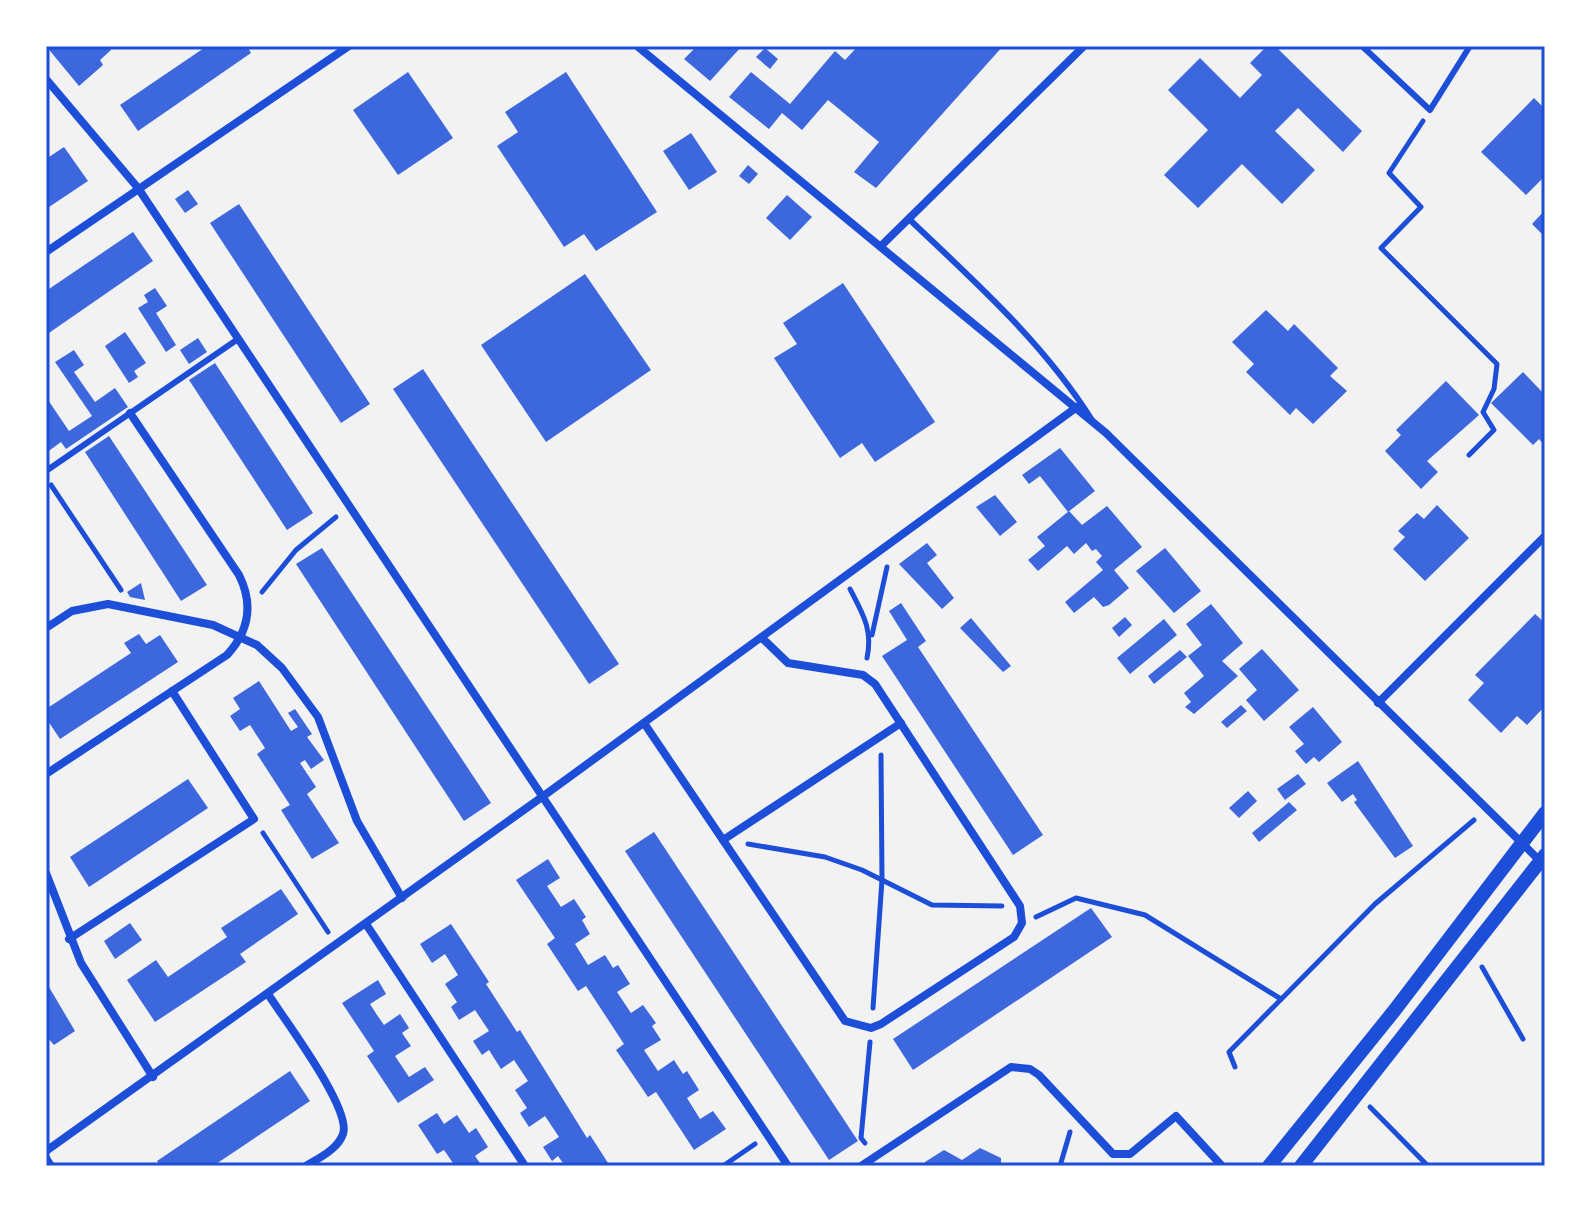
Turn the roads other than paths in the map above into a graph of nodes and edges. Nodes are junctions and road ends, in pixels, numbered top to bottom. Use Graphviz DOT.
graph roads {
  1 [pos="349,46"];
  2 [pos="637,46"];
  3 [pos="1084,46"];
  4 [pos="1362,46"];
  5 [pos="1470,46"];
  6 [pos="46,79"];
  7 [pos="138,188"];
  8 [pos="909,219"];
  9 [pos="881,246"];
  10 [pos="46,252"];
  11 [pos="238,339"];
  12 [pos="1077,407"];
  13 [pos="130,413"];
  14 [pos="1094,423"];
  15 [pos="46,471"];
  16 [pos="1545,536"];
  17 [pos="46,628"];
  18 [pos="244,636"];
  19 [pos="762,638"];
  20 [pos="172,691"];
  21 [pos="1378,703"];
  22 [pos="644,723"];
  23 [pos="901,723"];
  24 [pos="46,774"];
  25 [pos="542,797"];
  26 [pos="1545,813"];
  27 [pos="723,840"];
  28 [pos="1521,843"];
  29 [pos="1542,858"];
  30 [pos="46,873"];
  31 [pos="402,898"];
  32 [pos="366,924"];
  33 [pos="69,939"];
  34 [pos="268,994"];
  35 [pos="153,1077"];
  36 [pos="46,1151"];
  37 [pos="46,1158"];
  38 [pos="51,1166"];
  39 [pos="306,1166"];
  40 [pos="525,1166"];
  41 [pos="788,1166"];
  42 [pos="861,1166"];
  43 [pos="1222,1166"];
  44 [pos="1269,1166"];
  45 [pos="1301,1166"];
  1 -- 7 [label="street"];
  2 -- 9 [label="street"];
  3 -- 8 [label="street"];
  4 -- 5 [label="lane"];
  6 -- 7 [label="street"];
  7 -- 10 [label="street"];
  7 -- 11 [label="street"];
  8 -- 9 [label="street"];
  8 -- 14 [label="lane"];
  9 -- 12 [label="street"];
  11 -- 13 [label="lane"];
  11 -- 25 [label="street"];
  12 -- 14 [label="street"];
  12 -- 19 [label="street"];
  13 -- 15 [label="lane"];
  13 -- 18 [label="street"];
  14 -- 21 [label="street"];
  16 -- 21 [label="street"];
  17 -- 18 [label="street"];
  18 -- 20 [label="street"];
  18 -- 31 [label="street"];
  19 -- 22 [label="street"];
  19 -- 23 [label="street"];
  20 -- 24 [label="street"];
  20 -- 33 [label="street"];
  21 -- 28 [label="street"];
  22 -- 25 [label="street"];
  22 -- 27 [label="street"];
  23 -- 27 [label="street"];
  23 -- 27 [label="street"];
  25 -- 31 [label="street"];
  25 -- 41 [label="street"];
  26 -- 28 [label="street"];
  28 -- 29 [label="street"];
  28 -- 44 [label="street"];
  29 -- 45 [label="street"];
  30 -- 33 [label="street"];
  31 -- 32 [label="street"];
  32 -- 34 [label="street"];
  32 -- 40 [label="street"];
  33 -- 35 [label="street"];
  34 -- 35 [label="street"];
  34 -- 39 [label="street"];
  35 -- 36 [label="street"];
  37 -- 38 [label="street"];
  42 -- 43 [label="street"];
}
